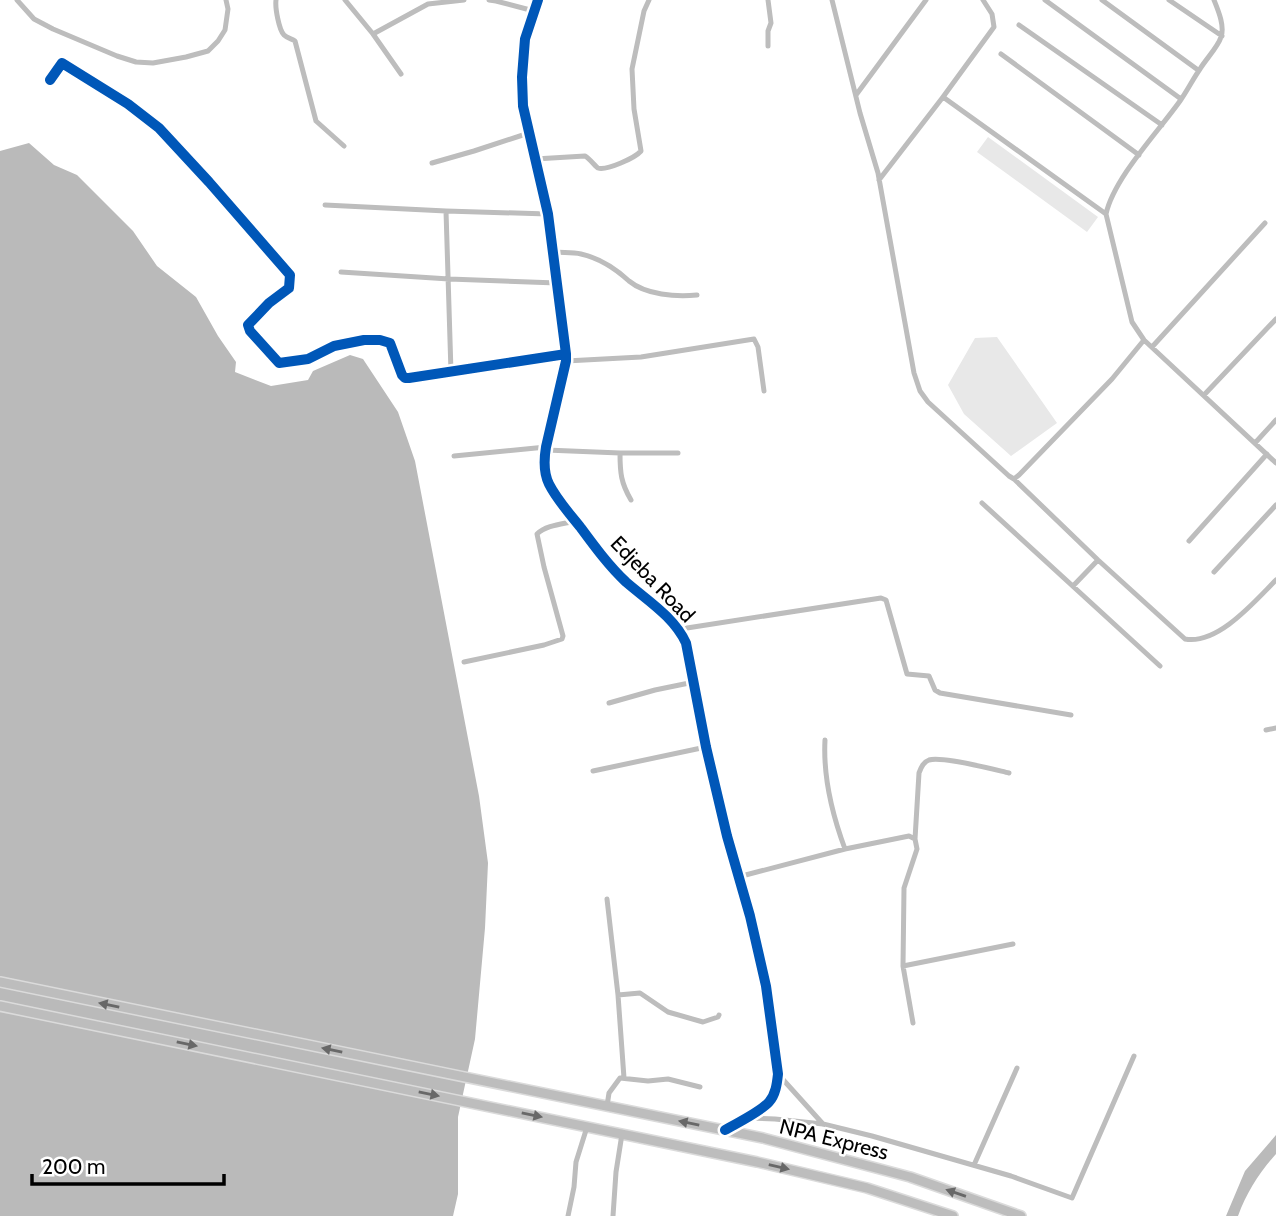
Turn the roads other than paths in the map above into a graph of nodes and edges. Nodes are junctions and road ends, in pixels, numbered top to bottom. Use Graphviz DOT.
graph roads {
  1 [pos="17,0"];
  2 [pos="226,0"];
  3 [pos="276,0"];
  4 [pos="345,0"];
  5 [pos="464,0"];
  6 [pos="489,0"];
  7 [pos="538,0"];
  8 [pos="649,0"];
  9 [pos="768,0"];
  10 [pos="832,0"];
  11 [pos="926,0"];
  12 [pos="983,0"];
  13 [pos="1045,0"];
  14 [pos="1102,0"];
  15 [pos="1169,0"];
  16 [pos="1214,0"];
  17 [pos="534,11"];
  18 [pos="1019,25"];
  19 [pos="373,34"];
  20 [pos="1222,36"];
  21 [pos="768,46"];
  22 [pos="1001,54"];
  23 [pos="1198,71"];
  24 [pos="401,74"];
  25 [pos="50,80"];
  26 [pos="856,95"];
  27 [pos="943,97"];
  28 [pos="1181,100"];
  29 [pos="1162,125"];
  30 [pos="529,133"];
  31 [pos="344,146"];
  32 [pos="1139,155"];
  33 [pos="536,159"];
  34 [pos="432,163"];
  35 [pos="879,180"];
  36 [pos="325,205"];
  37 [pos="446,211"];
  38 [pos="548,214"];
  39 [pos="1106,214"];
  40 [pos="1265,223"];
  41 [pos="554,252"];
  42 [pos="341,272"];
  43 [pos="449,279"];
  44 [pos="558,283"];
  45 [pos="697,295"];
  46 [pos="1276,319"];
  47 [pos="1144,340"];
  48 [pos="1152,347"];
  49 [pos="566,357"];
  50 [pos="451,372"];
  51 [pos="764,391"];
  52 [pos="1204,395"];
  53 [pos="1276,420"];
  54 [pos="1255,443"];
  55 [pos="546,448"];
  56 [pos="620,453"];
  57 [pos="678,453"];
  58 [pos="1267,454"];
  59 [pos="454,456"];
  60 [pos="1276,463"];
  61 [pos="1014,478"];
  62 [pos="631,500"];
  63 [pos="982,503"];
  64 [pos="1276,505"];
  65 [pos="575,521"];
  66 [pos="1189,541"];
  67 [pos="1098,560"];
  68 [pos="1214,572"];
  69 [pos="1276,580"];
  70 [pos="1073,586"];
  71 [pos="681,631"];
  72 [pos="464,662"];
  73 [pos="1160,666"];
  74 [pos="694,682"];
  75 [pos="609,703"];
  76 [pos="1072,715"];
  77 [pos="1276,728"];
  78 [pos="1266,730"];
  79 [pos="825,740"];
  80 [pos="706,747"];
  81 [pos="593,771"];
  82 [pos="1009,773"];
  83 [pos="915,839"];
  84 [pos="845,849"];
  85 [pos="738,877"];
  86 [pos="607,899"];
  87 [pos="1013,944"];
  88 [pos="904,966"];
  89 [pos="0,982"];
  90 [pos="618,995"];
  91 [pos="0,1006"];
  92 [pos="719,1014"];
  93 [pos="913,1023"];
  94 [pos="1134,1056"];
  95 [pos="1017,1068"];
  96 [pos="778,1074"];
  97 [pos="624,1078"];
  98 [pos="700,1087"];
  99 [pos="607,1106"];
  100 [pos="747,1118"];
  101 [pos="823,1124"];
  102 [pos="587,1127"];
  103 [pos="724,1130"];
  104 [pos="622,1134"];
  105 [pos="974,1165"];
  106 [pos="568,1216"];
  107 [pos="613,1216"];
  108 [pos="953,1216"];
  109 [pos="1021,1216"];
  1 -- 2 [label="street"];
  3 -- 31 [label="street"];
  4 -- 19 [label="street"];
  5 -- 19 [label="street"];
  6 -- 17 [label="street"];
  7 -- 17 [label="street, Edjeba Road"];
  8 -- 33 [label="street"];
  9 -- 21 [label="street"];
  10 -- 26 [label="street"];
  11 -- 26 [label="street"];
  12 -- 27 [label="street"];
  13 -- 28 [label="street"];
  14 -- 23 [label="street"];
  15 -- 20 [label="street"];
  16 -- 20 [label="street"];
  17 -- 30 [label="street, Edjeba Road"];
  18 -- 29 [label="street"];
  19 -- 24 [label="street"];
  20 -- 23 [label="street"];
  22 -- 32 [label="street"];
  23 -- 28 [label="street"];
  25 -- 50 [label="street"];
  26 -- 35 [label="street"];
  27 -- 35 [label="street"];
  27 -- 39 [label="street"];
  28 -- 29 [label="street"];
  29 -- 32 [label="street"];
  30 -- 33 [label="street, Edjeba Road"];
  30 -- 34 [label="street"];
  32 -- 39 [label="street"];
  33 -- 38 [label="street, Edjeba Road"];
  35 -- 61 [label="street"];
  36 -- 37 [label="street"];
  37 -- 38 [label="street"];
  37 -- 43 [label="street"];
  38 -- 41 [label="street, Edjeba Road"];
  39 -- 47 [label="street"];
  40 -- 48 [label="street"];
  41 -- 44 [label="street, Edjeba Road"];
  41 -- 45 [label="street"];
  42 -- 43 [label="street"];
  43 -- 44 [label="street"];
  43 -- 50 [label="street"];
  44 -- 49 [label="street, Edjeba Road"];
  46 -- 52 [label="street"];
  47 -- 48 [label="street"];
  47 -- 61 [label="street"];
  48 -- 52 [label="street"];
  49 -- 50 [label="street"];
  49 -- 51 [label="street"];
  49 -- 55 [label="street, Edjeba Road"];
  52 -- 54 [label="street"];
  53 -- 54 [label="street"];
  54 -- 58 [label="street"];
  55 -- 56 [label="street"];
  55 -- 59 [label="street"];
  55 -- 65 [label="street, Edjeba Road"];
  56 -- 57 [label="street"];
  56 -- 62 [label="street"];
  58 -- 60 [label="street"];
  58 -- 66 [label="street"];
  61 -- 67 [label="street"];
  63 -- 70 [label="street"];
  64 -- 68 [label="street"];
  65 -- 71 [label="street, Edjeba Road"];
  65 -- 72 [label="street"];
  67 -- 69 [label="street"];
  67 -- 70 [label="street"];
  70 -- 73 [label="street"];
  71 -- 74 [label="street, Edjeba Road"];
  71 -- 76 [label="street"];
  74 -- 75 [label="street"];
  74 -- 80 [label="street, Edjeba Road"];
  77 -- 78 [label="street"];
  79 -- 84 [label="street"];
  80 -- 81 [label="street"];
  80 -- 85 [label="street, Edjeba Road"];
  82 -- 83 [label="street"];
  83 -- 84 [label="street"];
  83 -- 88 [label="street"];
  84 -- 85 [label="street"];
  85 -- 96 [label="street, Edjeba Road"];
  86 -- 90 [label="street"];
  87 -- 88 [label="street"];
  88 -- 93 [label="street"];
  99 -- 89 [label="main road, NPA Express, one-way"];
  90 -- 92 [label="street"];
  90 -- 97 [label="street"];
  91 -- 102 [label="main road, NPA Express, one-way"];
  94 -- 105 [label="street"];
  95 -- 105 [label="street"];
  96 -- 100 [label="street"];
  96 -- 101 [label="street"];
  97 -- 98 [label="street"];
  97 -- 99 [label="street"];
  103 -- 99 [label="main road, NPA Express, one-way"];
  100 -- 101 [label="street"];
  100 -- 103 [label="street"];
  101 -- 105 [label="street"];
  102 -- 104 [label="main road, NPA Express"];
  102 -- 106 [label="street"];
  109 -- 103 [label="main road, NPA Express, one-way"];
  104 -- 107 [label="street"];
  104 -- 108 [label="main road, NPA Express, one-way"];
}
